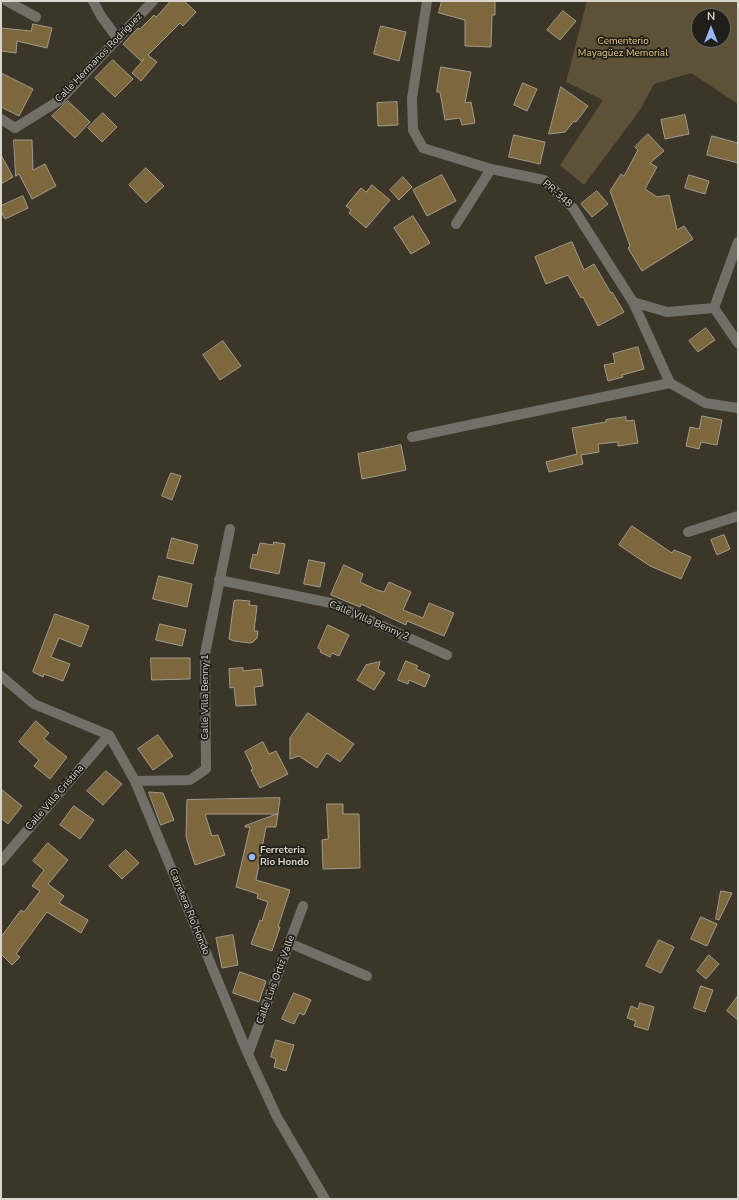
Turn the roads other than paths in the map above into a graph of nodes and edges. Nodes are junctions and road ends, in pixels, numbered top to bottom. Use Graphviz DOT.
graph roads {
  1 [pos="7,1"];
  2 [pos="93,1"];
  3 [pos="153,1"];
  4 [pos="427,1"];
  5 [pos="36,17"];
  6 [pos="118,39"];
  7 [pos="1,119"];
  8 [pos="491,169"];
  9 [pos="456,224"];
  10 [pos="738,242"];
  11 [pos="633,302"];
  12 [pos="714,308"];
  13 [pos="738,343"];
  14 [pos="670,383"];
  15 [pos="738,408"];
  16 [pos="412,437"];
  17 [pos="738,516"];
  18 [pos="230,529"];
  19 [pos="688,532"];
  20 [pos="219,580"];
  21 [pos="447,655"];
  22 [pos="1,676"];
  23 [pos="109,735"];
  24 [pos="135,781"];
  25 [pos="1,861"];
  26 [pos="303,906"];
  27 [pos="289,943"];
  28 [pos="367,976"];
  29 [pos="248,1054"];
  30 [pos="326,1199"];
  1 -- 5 [label="street"];
  2 -- 6 [label="street"];
  3 -- 6 [label="street, Calle Hermanos Rodríguez"];
  4 -- 8 [label="street, PR-348 / PR-348"];
  6 -- 7 [label="street, Calle Hermanos Rodríguez"];
  8 -- 9 [label="street"];
  8 -- 11 [label="street, PR-348 / PR-348"];
  10 -- 12 [label="street"];
  11 -- 12 [label="street"];
  11 -- 14 [label="street, PR-348 / PR-348"];
  12 -- 13 [label="street"];
  14 -- 15 [label="street"];
  14 -- 16 [label="street"];
  17 -- 19 [label="street"];
  18 -- 20 [label="street, Calle Villa Benny 1"];
  20 -- 21 [label="street, Calle Villa Benny 2"];
  20 -- 24 [label="street, Calle Villa Benny 1"];
  22 -- 23 [label="street"];
  23 -- 24 [label="street, Carretera Río Hondo"];
  23 -- 25 [label="street, Calle Villa Cristina"];
  24 -- 29 [label="street, Carretera Río Hondo"];
  26 -- 27 [label="street, Calle Luis Ortiz Valle"];
  27 -- 28 [label="street"];
  27 -- 29 [label="street, Calle Luis Ortiz Valle"];
  29 -- 30 [label="street, Carretera Río Hondo"];
}
